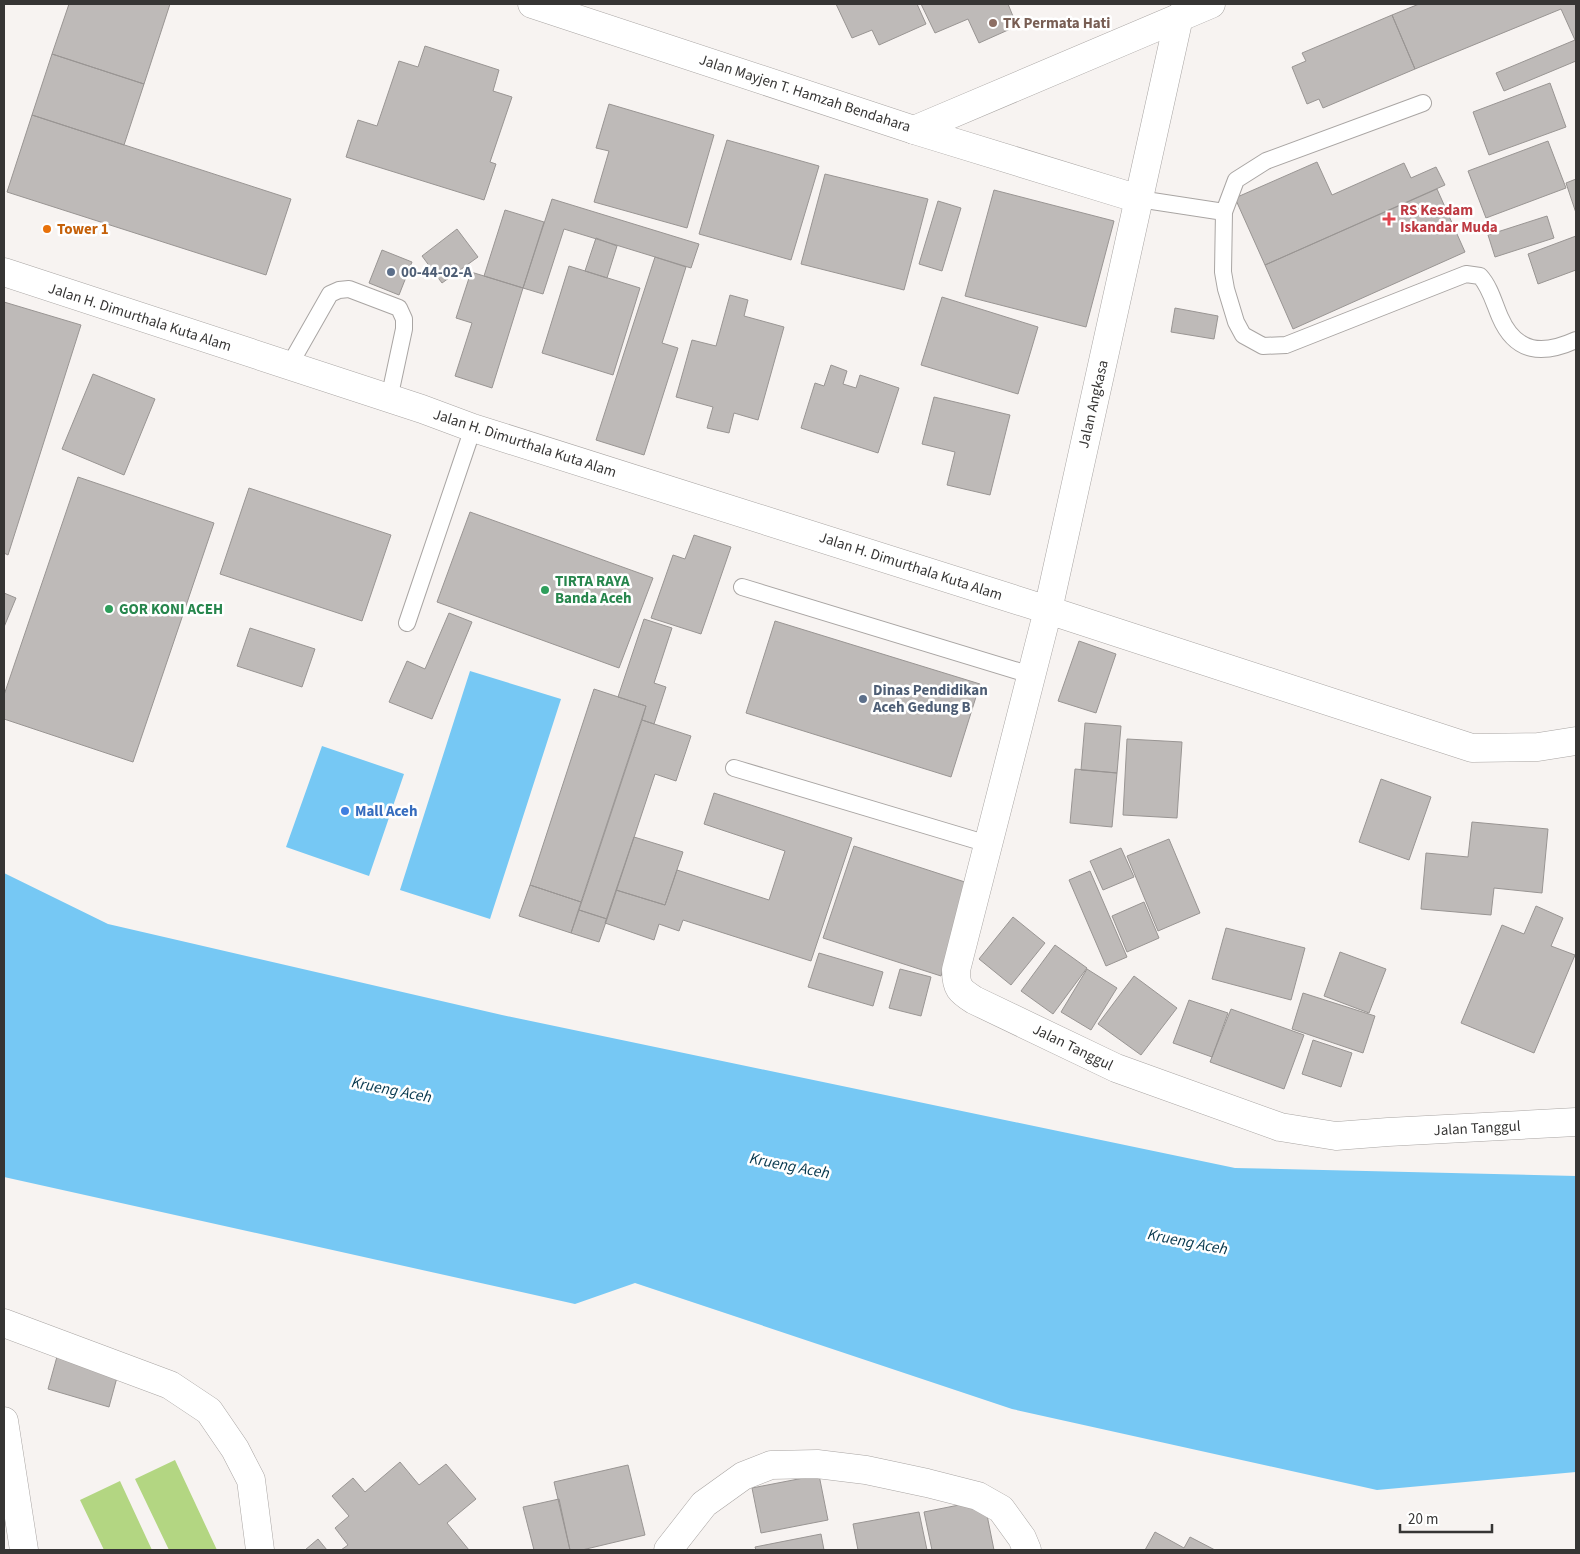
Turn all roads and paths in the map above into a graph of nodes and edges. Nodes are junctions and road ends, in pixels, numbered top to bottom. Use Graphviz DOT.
graph roads {
  1 [pos="532,4"];
  2 [pos="1211,4"];
  3 [pos="1179,18"];
  4 [pos="1423,104"];
  5 [pos="914,130"];
  6 [pos="1139,199"];
  7 [pos="1224,212"];
  8 [pos="4,272"];
  9 [pos="1576,340"];
  10 [pos="289,366"];
  11 [pos="389,399"];
  12 [pos="473,428"];
  13 [pos="742,587"];
  14 [pos="1048,610"];
  15 [pos="407,623"];
  16 [pos="1031,675"];
  17 [pos="1576,741"];
  18 [pos="734,768"];
  19 [pos="988,844"];
  20 [pos="1576,1122"];
  21 [pos="4,1323"];
  22 [pos="4,1421"];
  23 [pos="24,1550"];
  24 [pos="260,1550"];
  25 [pos="668,1550"];
  26 [pos="1027,1550"];
  1 -- 5 [label="street, Jalan Mayjen T. Hamzah Bendahara"];
  2 -- 3 [label="street, Jalan Mayjen T. Hamzah Bendahara"];
  3 -- 5 [label="street, Jalan Mayjen T. Hamzah Bendahara"];
  3 -- 6 [label="street, Jalan Angkasa"];
  4 -- 7 [label="lane"];
  5 -- 6 [label="street"];
  6 -- 7 [label="lane"];
  6 -- 14 [label="street, Jalan Angkasa"];
  7 -- 9 [label="lane"];
  8 -- 10 [label="street, Jalan H. Dimurthala Kuta Alam"];
  10 -- 11 [label="street, Jalan H. Dimurthala Kuta Alam"];
  10 -- 11 [label="lane"];
  11 -- 12 [label="street, Jalan H. Dimurthala Kuta Alam"];
  12 -- 14 [label="street, Jalan H. Dimurthala Kuta Alam"];
  12 -- 15 [label="lane"];
  13 -- 16 [label="lane"];
  14 -- 16 [label="street, Jalan Tanggul"];
  14 -- 17 [label="street, Jalan H. Dimurthala Kuta Alam"];
  16 -- 19 [label="street, Jalan Tanggul"];
  18 -- 19 [label="lane"];
  19 -- 20 [label="street, Jalan Tanggul"];
  21 -- 24 [label="street"];
  22 -- 23 [label="street"];
  25 -- 26 [label="street"];
}
